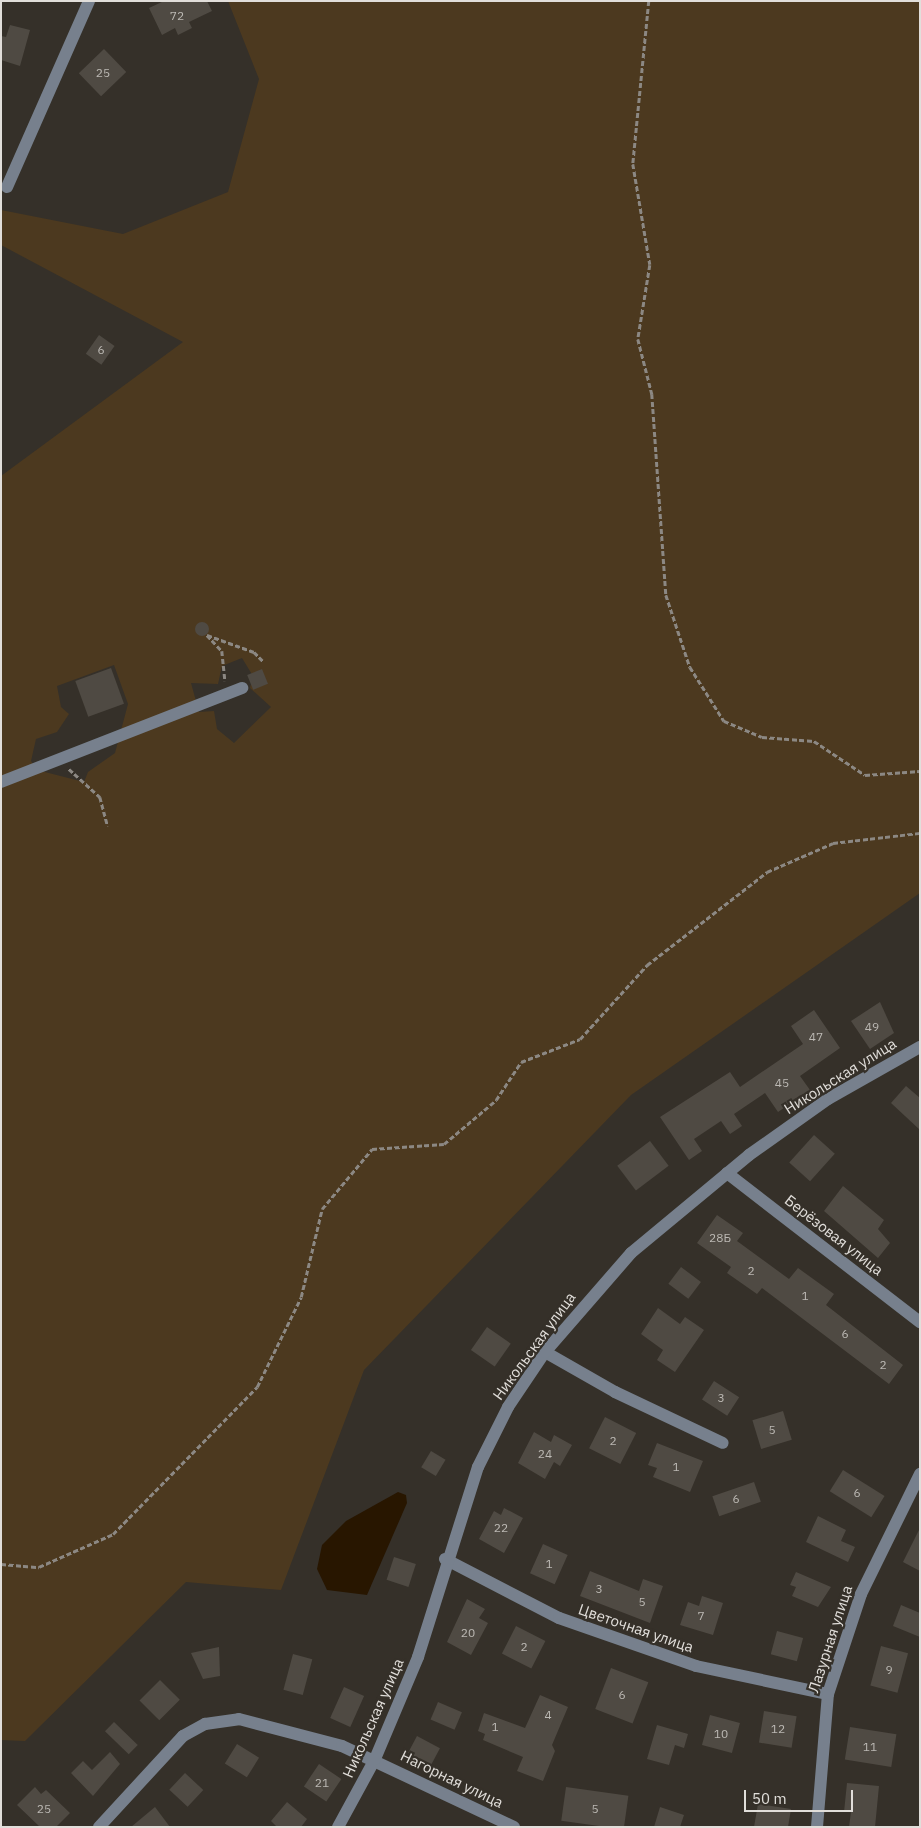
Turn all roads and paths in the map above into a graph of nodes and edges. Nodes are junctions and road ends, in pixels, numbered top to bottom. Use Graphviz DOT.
graph roads {
  1 [pos="89,1"];
  2 [pos="649,1"];
  3 [pos="8,187"];
  4 [pos="264,662"];
  5 [pos="242,688"];
  6 [pos="228,692"];
  7 [pos="55,761"];
  8 [pos="920,771"];
  9 [pos="1,782"];
  10 [pos="108,826"];
  11 [pos="920,833"];
  12 [pos="920,1047"];
  13 [pos="728,1173"];
  14 [pos="920,1322"];
  15 [pos="545,1352"];
  16 [pos="723,1443"];
  17 [pos="920,1474"];
  18 [pos="445,1559"];
  19 [pos="1,1564"];
  20 [pos="828,1694"];
  21 [pos="375,1759"];
  22 [pos="99,1827"];
  23 [pos="338,1827"];
  24 [pos="514,1827"];
  25 [pos="817,1827"];
  1 -- 3 [label="street"];
  2 -- 8 [label="path"];
  4 -- 6 [label="path"];
  5 -- 6 [label="street"];
  6 -- 7 [label="street"];
  7 -- 9 [label="street"];
  7 -- 10 [label="path"];
  11 -- 19 [label="path"];
  12 -- 13 [label="street, Никольская улица"];
  13 -- 14 [label="street, Берёзовая улица"];
  13 -- 15 [label="street, Никольская улица"];
  15 -- 16 [label="street"];
  15 -- 18 [label="street, Никольская улица"];
  17 -- 20 [label="street, Лазурная улица"];
  18 -- 20 [label="street, Цветочная улица"];
  18 -- 21 [label="street, Никольская улица"];
  20 -- 25 [label="street, Лазурная улица"];
  21 -- 22 [label="street, Нагорная улица"];
  21 -- 23 [label="street, Никольская улица"];
  21 -- 24 [label="street, Нагорная улица"];
}
